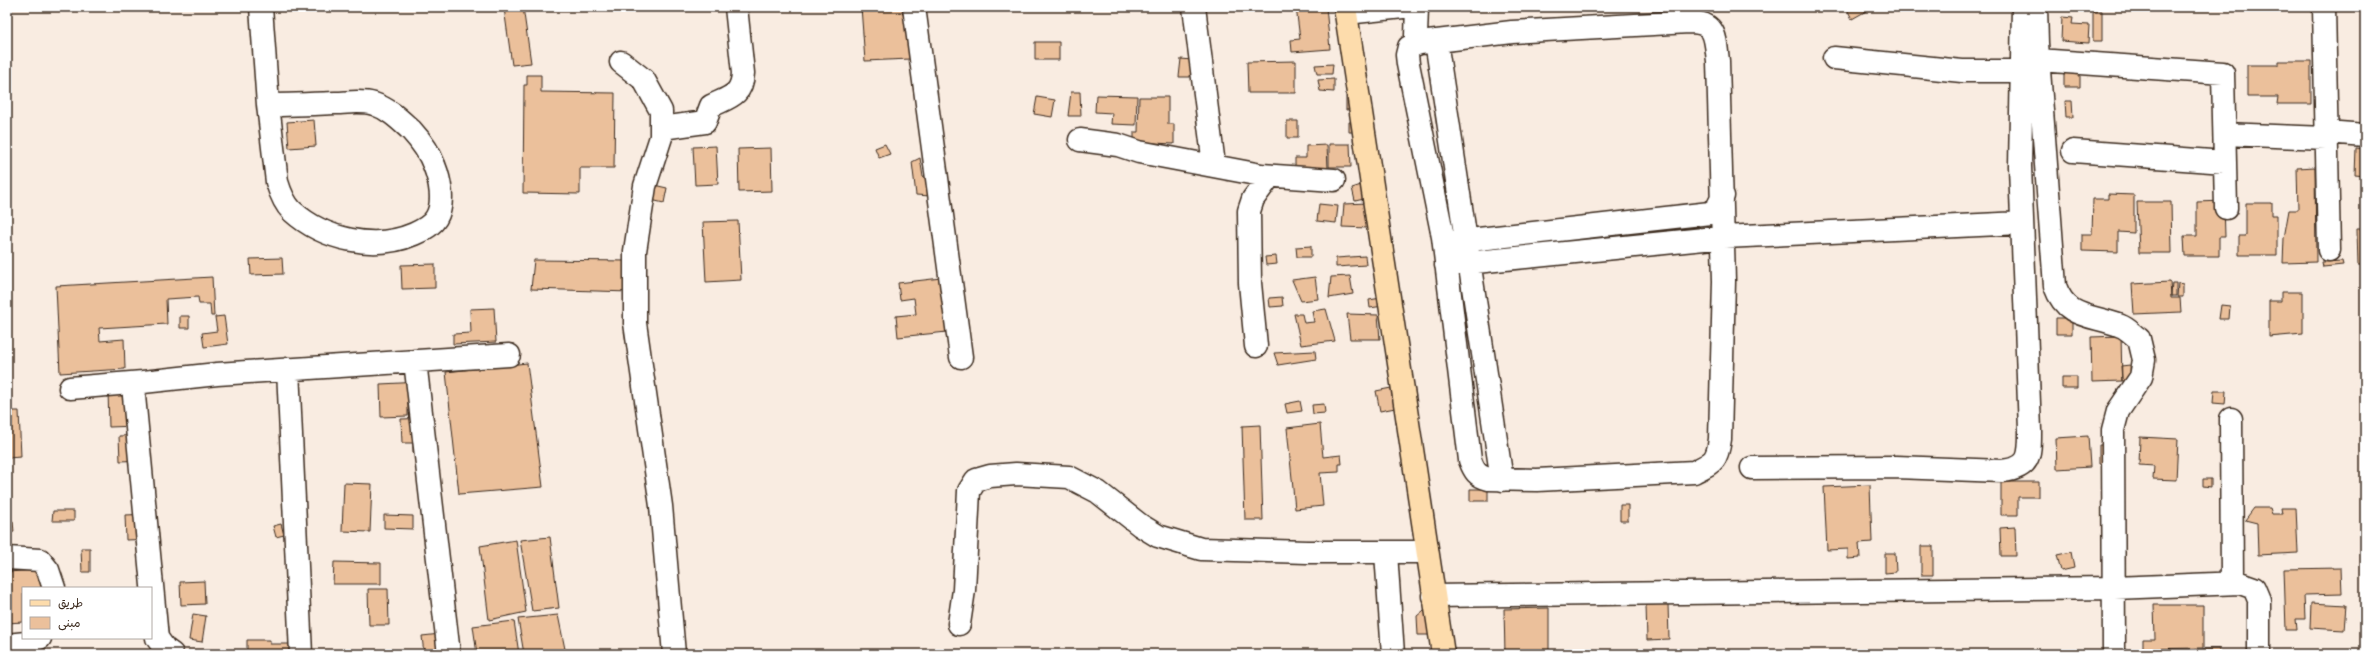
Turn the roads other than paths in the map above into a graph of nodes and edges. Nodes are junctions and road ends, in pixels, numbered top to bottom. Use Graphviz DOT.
graph roads {
  1 [pos="261,7"];
  2 [pos="736,7"];
  3 [pos="914,7"];
  4 [pos="1194,7"];
  5 [pos="1403,7"];
  6 [pos="1417,7"];
  7 [pos="2324,7"];
  8 [pos="1345,10"];
  9 [pos="2025,10"];
  10 [pos="1428,42"];
  11 [pos="1834,58"];
  12 [pos="621,62"];
  13 [pos="2033,67"];
  14 [pos="268,105"];
  15 [pos="662,128"];
  16 [pos="2225,134"];
  17 [pos="2326,135"];
  18 [pos="2365,136"];
  19 [pos="1080,140"];
  20 [pos="2072,151"];
  21 [pos="2225,162"];
  22 [pos="1214,165"];
  23 [pos="1270,176"];
  24 [pos="1334,180"];
  25 [pos="1723,196"];
  26 [pos="2226,208"];
  27 [pos="2021,223"];
  28 [pos="1724,237"];
  29 [pos="1466,240"];
  30 [pos="1443,243"];
  31 [pos="2329,250"];
  32 [pos="1470,263"];
  33 [pos="1446,265"];
  34 [pos="1256,346"];
  35 [pos="509,355"];
  36 [pos="961,357"];
  37 [pos="415,361"];
  38 [pos="288,369"];
  39 [pos="143,382"];
  40 [pos="70,388"];
  41 [pos="2231,419"];
  42 [pos="1752,468"];
  43 [pos="1502,480"];
  44 [pos="1427,552"];
  45 [pos="1386,553"];
  46 [pos="7,558"];
  47 [pos="2232,583"];
  48 [pos="54,587"];
  49 [pos="2114,588"];
  50 [pos="1433,596"];
  51 [pos="959,624"];
  52 [pos="37,639"];
  53 [pos="7,645"];
  54 [pos="172,654"];
  55 [pos="301,654"];
  56 [pos="449,654"];
  57 [pos="674,654"];
  58 [pos="1394,654"];
  59 [pos="1443,654"];
  60 [pos="2114,654"];
  61 [pos="2260,654"];
  1 -- 14 [label="street"];
  2 -- 15 [label="street"];
  3 -- 36 [label="street"];
  4 -- 22 [label="street"];
  5 -- 8 [label="street"];
  6 -- 10 [label="street"];
  7 -- 17 [label="street"];
  8 -- 44 [label="main road"];
  9 -- 13 [label="street"];
  10 -- 25 [label="street"];
  10 -- 29 [label="street"];
  10 -- 30 [label="street"];
  11 -- 13 [label="street"];
  12 -- 15 [label="street"];
  13 -- 16 [label="street"];
  13 -- 27 [label="street"];
  13 -- 49 [label="street"];
  14 -- 14 [label="street"];
  15 -- 57 [label="street"];
  16 -- 17 [label="street"];
  16 -- 21 [label="street"];
  17 -- 18 [label="street"];
  17 -- 31 [label="street"];
  19 -- 22 [label="street"];
  20 -- 21 [label="street"];
  21 -- 26 [label="street"];
  22 -- 23 [label="street"];
  23 -- 24 [label="street"];
  23 -- 34 [label="street"];
  25 -- 28 [label="street"];
  25 -- 29 [label="street"];
  27 -- 28 [label="street"];
  27 -- 42 [label="street"];
  28 -- 32 [label="street"];
  28 -- 43 [label="street"];
  29 -- 30 [label="street"];
  29 -- 32 [label="street"];
  30 -- 33 [label="street"];
  32 -- 33 [label="street"];
  32 -- 43 [label="street"];
  33 -- 43 [label="street"];
  35 -- 37 [label="street"];
  37 -- 38 [label="street"];
  37 -- 56 [label="street"];
  38 -- 39 [label="street"];
  38 -- 55 [label="street"];
  39 -- 40 [label="street"];
  39 -- 54 [label="street"];
  41 -- 47 [label="street"];
  44 -- 45 [label="street"];
  44 -- 50 [label="main road"];
  45 -- 51 [label="street"];
  45 -- 58 [label="street"];
  46 -- 48 [label="street"];
  47 -- 49 [label="street"];
  47 -- 61 [label="street"];
  49 -- 50 [label="street"];
  49 -- 60 [label="street"];
  50 -- 59 [label="main road"];
  52 -- 53 [label="street"];
}
